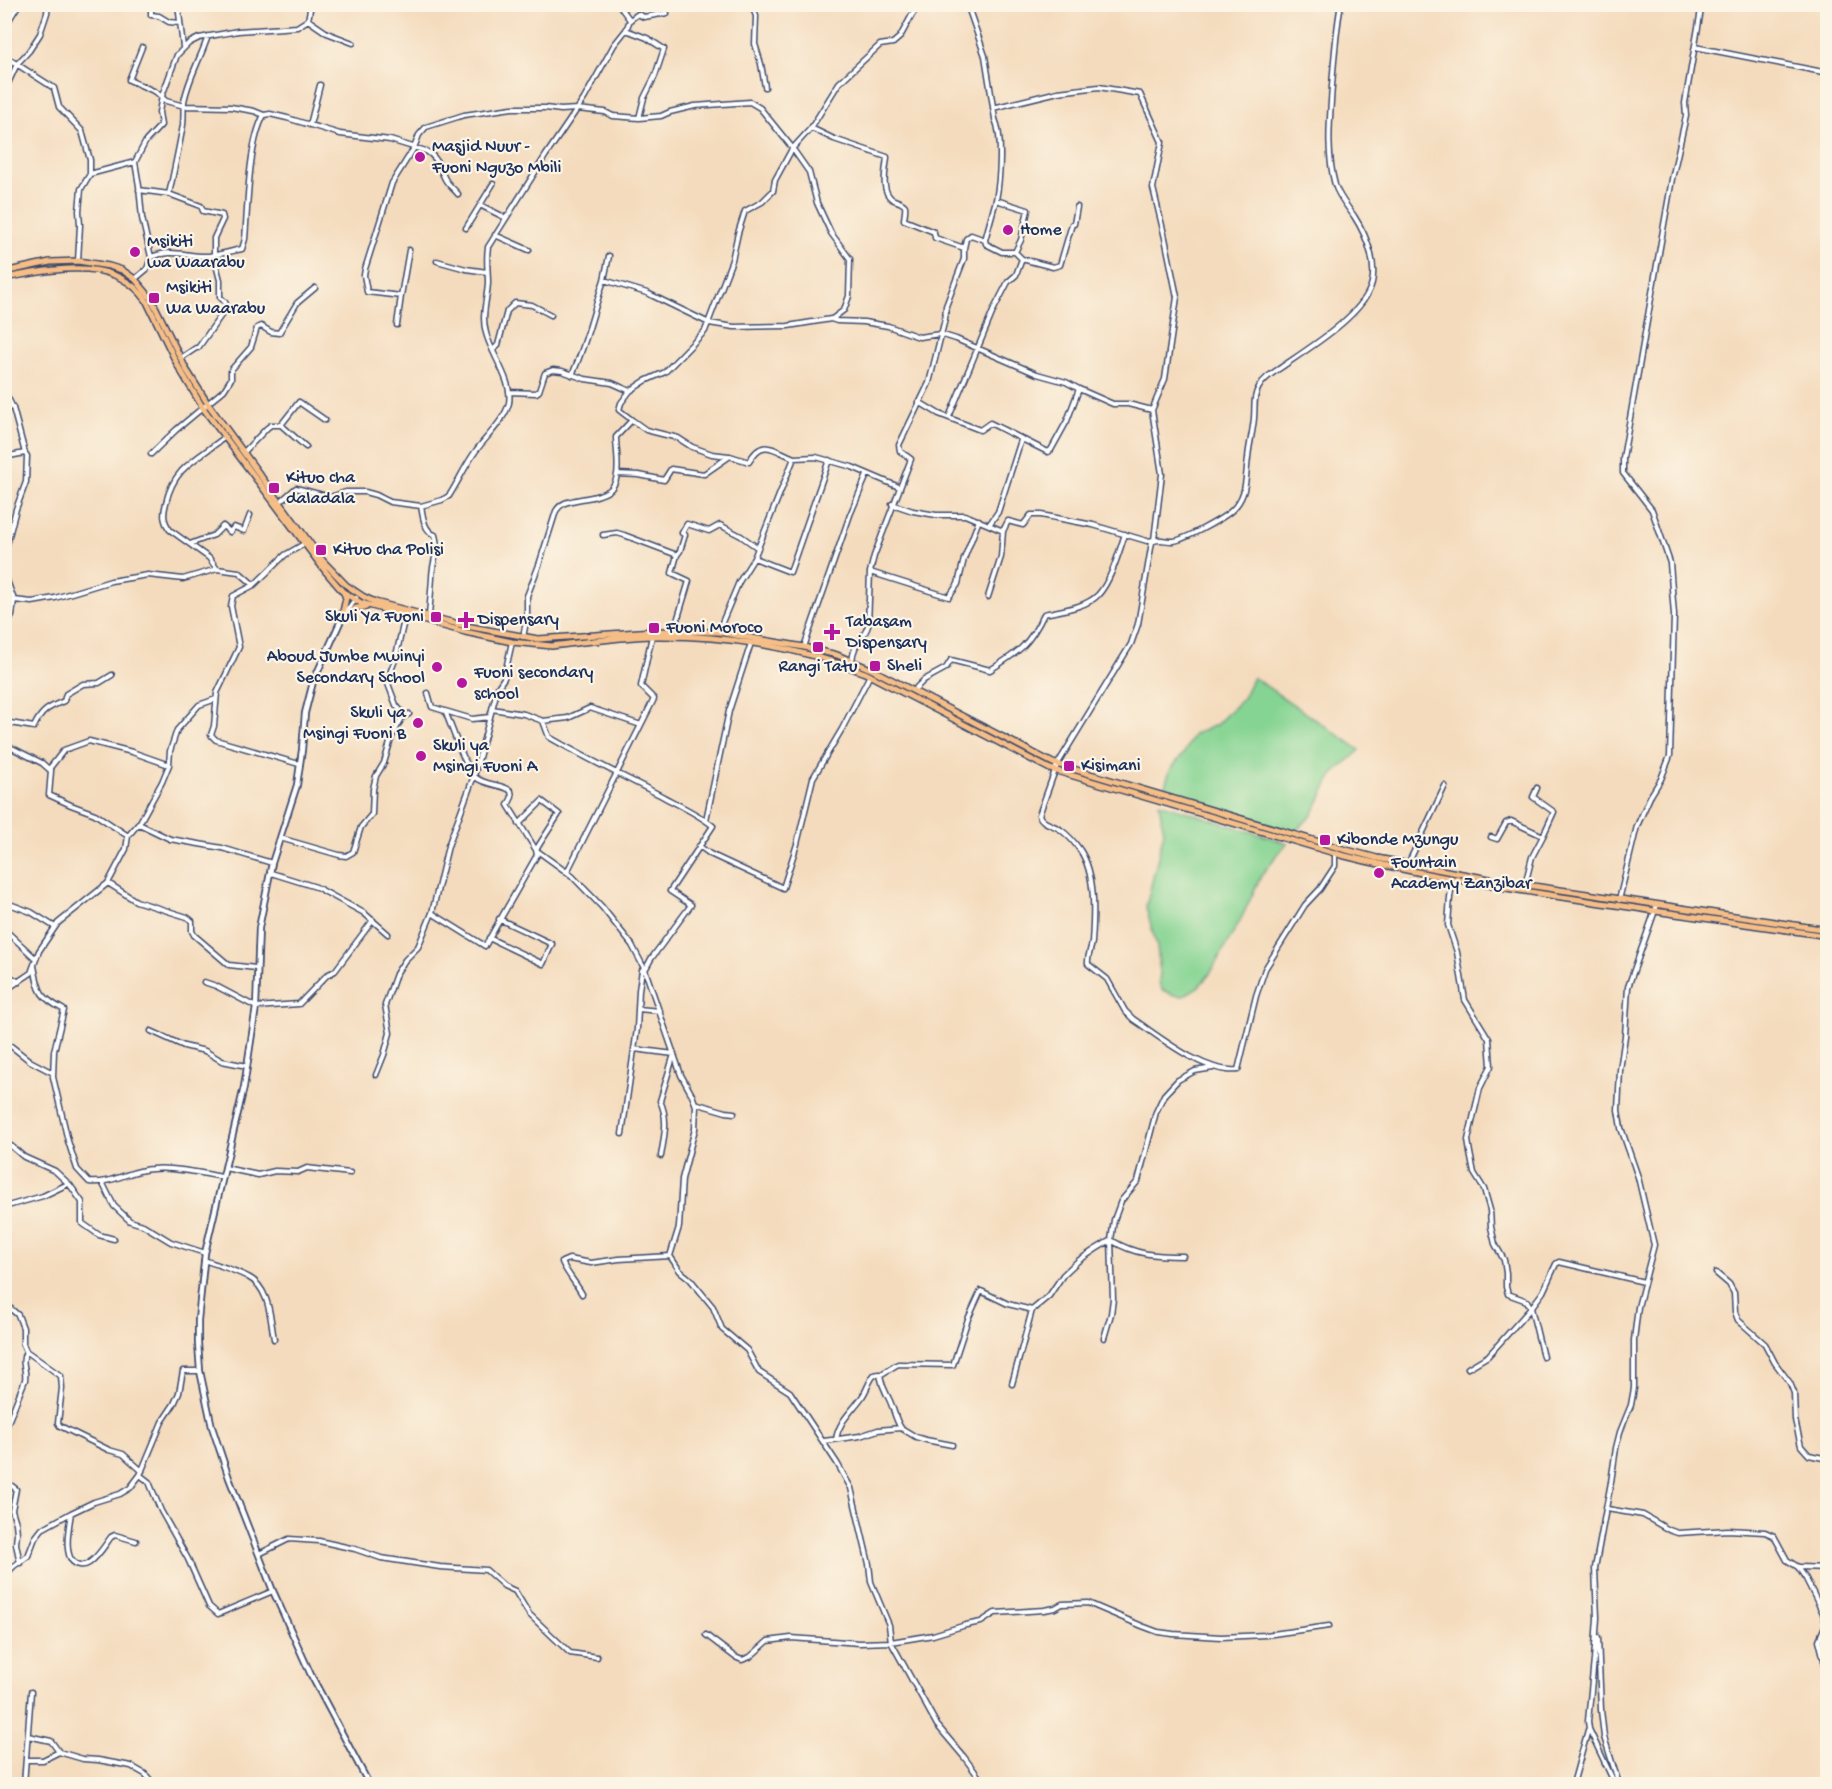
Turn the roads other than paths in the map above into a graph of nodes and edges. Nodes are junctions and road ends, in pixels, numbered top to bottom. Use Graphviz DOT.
graph roads {
  1 [pos="19,4"];
  2 [pos="48,4"];
  3 [pos="151,4"];
  4 [pos="178,4"];
  5 [pos="311,4"];
  6 [pos="618,4"];
  7 [pos="751,4"];
  8 [pos="920,4"];
  9 [pos="967,4"];
  10 [pos="1341,4"];
  11 [pos="1702,4"];
  12 [pos="667,13"];
  13 [pos="308,20"];
  14 [pos="630,20"];
  15 [pos="180,23"];
  16 [pos="4,28"];
  17 [pos="626,30"];
  18 [pos="208,36"];
  19 [pos="353,43"];
  20 [pos="142,47"];
  21 [pos="1695,47"];
  22 [pos="183,48"];
  23 [pos="4,56"];
  24 [pos="17,64"];
  25 [pos="1827,73"];
  26 [pos="320,85"];
  27 [pos="765,87"];
  28 [pos="4,92"];
  29 [pos="162,96"];
  30 [pos="184,106"];
  31 [pos="993,108"];
  32 [pos="577,109"];
  33 [pos="264,115"];
  34 [pos="639,118"];
  35 [pos="310,125"];
  36 [pos="811,128"];
  37 [pos="414,147"];
  38 [pos="792,149"];
  39 [pos="135,162"];
  40 [pos="90,174"];
  41 [pos="493,184"];
  42 [pos="139,190"];
  43 [pos="169,194"];
  44 [pos="459,194"];
  45 [pos="996,200"];
  46 [pos="480,205"];
  47 [pos="1077,207"];
  48 [pos="506,218"];
  49 [pos="466,228"];
  50 [pos="495,235"];
  51 [pos="985,240"];
  52 [pos="964,248"];
  53 [pos="409,250"];
  54 [pos="529,250"];
  55 [pos="1015,252"];
  56 [pos="214,255"];
  57 [pos="609,256"];
  58 [pos="151,257"];
  59 [pos="1022,259"];
  60 [pos="78,261"];
  61 [pos="437,261"];
  62 [pos="4,272"];
  63 [pos="487,272"];
  64 [pos="4,278"];
  65 [pos="135,279"];
  66 [pos="604,280"];
  67 [pos="315,288"];
  68 [pos="400,296"];
  69 [pos="551,315"];
  70 [pos="831,319"];
  71 [pos="709,323"];
  72 [pos="397,325"];
  73 [pos="940,334"];
  74 [pos="978,348"];
  75 [pos="493,350"];
  76 [pos="181,358"];
  77 [pos="572,375"];
  78 [pos="1079,389"];
  79 [pos="630,391"];
  80 [pos="509,392"];
  81 [pos="4,393"];
  82 [pos="919,402"];
  83 [pos="205,406"];
  84 [pos="1152,410"];
  85 [pos="949,417"];
  86 [pos="326,420"];
  87 [pos="632,420"];
  88 [pos="281,425"];
  89 [pos="225,437"];
  90 [pos="1021,440"];
  91 [pos="306,447"];
  92 [pos="25,453"];
  93 [pos="243,453"];
  94 [pos="151,454"];
  95 [pos="730,456"];
  96 [pos="4,457"];
  97 [pos="794,458"];
  98 [pos="829,460"];
  99 [pos="617,474"];
  100 [pos="867,475"];
  101 [pos="899,487"];
  102 [pos="280,503"];
  103 [pos="892,504"];
  104 [pos="422,506"];
  105 [pos="250,515"];
  106 [pos="979,520"];
  107 [pos="989,525"];
  108 [pos="1003,531"];
  109 [pos="1125,534"];
  110 [pos="603,535"];
  111 [pos="1154,540"];
  112 [pos="190,544"];
  113 [pos="304,544"];
  114 [pos="758,548"];
  115 [pos="677,555"];
  116 [pos="754,558"];
  117 [pos="217,569"];
  118 [pos="870,572"];
  119 [pos="254,585"];
  120 [pos="343,592"];
  121 [pos="359,595"];
  122 [pos="988,597"];
  123 [pos="14,600"];
  124 [pos="354,601"];
  125 [pos="4,607"];
  126 [pos="374,607"];
  127 [pos="405,616"];
  128 [pos="429,616"];
  129 [pos="342,618"];
  130 [pos="4,629"];
  131 [pos="674,631"];
  132 [pos="718,632"];
  133 [pos="652,636"];
  134 [pos="523,637"];
  135 [pos="512,642"];
  136 [pos="750,644"];
  137 [pos="804,647"];
  138 [pos="852,661"];
  139 [pos="872,672"];
  140 [pos="112,675"];
  141 [pos="914,690"];
  142 [pos="428,693"];
  143 [pos="216,699"];
  144 [pos="492,709"];
  145 [pos="445,711"];
  146 [pos="490,717"];
  147 [pos="543,721"];
  148 [pos="4,722"];
  149 [pos="641,725"];
  150 [pos="4,744"];
  151 [pos="299,764"];
  152 [pos="169,765"];
  153 [pos="1056,768"];
  154 [pos="49,769"];
  155 [pos="618,773"];
  156 [pos="474,776"];
  157 [pos="1445,786"];
  158 [pos="1537,788"];
  159 [pos="706,820"];
  160 [pos="139,824"];
  161 [pos="519,824"];
  162 [pos="128,836"];
  163 [pos="1543,836"];
  164 [pos="1491,837"];
  165 [pos="280,838"];
  166 [pos="1297,839"];
  167 [pos="699,846"];
  168 [pos="536,850"];
  169 [pos="1335,853"];
  170 [pos="272,863"];
  171 [pos="1408,864"];
  172 [pos="567,872"];
  173 [pos="271,873"];
  174 [pos="1453,879"];
  175 [pos="108,884"];
  176 [pos="1525,885"];
  177 [pos="1619,900"];
  178 [pos="5,903"];
  179 [pos="1656,908"];
  180 [pos="432,913"];
  181 [pos="499,919"];
  182 [pos="373,920"];
  183 [pos="55,927"];
  184 [pos="4,929"];
  185 [pos="1827,930"];
  186 [pos="388,934"];
  187 [pos="1827,936"];
  188 [pos="489,938"];
  189 [pos="35,958"];
  190 [pos="34,966"];
  191 [pos="256,968"];
  192 [pos="645,970"];
  193 [pos="4,973"];
  194 [pos="19,982"];
  195 [pos="204,982"];
  196 [pos="4,991"];
  197 [pos="256,1007"];
  198 [pos="638,1009"];
  199 [pos="660,1011"];
  200 [pos="151,1031"];
  201 [pos="4,1048"];
  202 [pos="634,1049"];
  203 [pos="674,1054"];
  204 [pos="247,1066"];
  205 [pos="1214,1068"];
  206 [pos="53,1073"];
  207 [pos="376,1075"];
  208 [pos="695,1103"];
  209 [pos="734,1113"];
  210 [pos="622,1134"];
  211 [pos="4,1143"];
  212 [pos="661,1156"];
  213 [pos="225,1167"];
  214 [pos="350,1173"];
  215 [pos="222,1177"];
  216 [pos="102,1182"];
  217 [pos="68,1184"];
  218 [pos="4,1207"];
  219 [pos="114,1239"];
  220 [pos="1112,1240"];
  221 [pos="205,1253"];
  222 [pos="670,1256"];
  223 [pos="1184,1256"];
  224 [pos="204,1260"];
  225 [pos="1716,1273"];
  226 [pos="1644,1282"];
  227 [pos="582,1294"];
  228 [pos="4,1302"];
  229 [pos="1531,1308"];
  230 [pos="1032,1310"];
  231 [pos="1104,1338"];
  232 [pos="274,1340"];
  233 [pos="26,1351"];
  234 [pos="1543,1357"];
  235 [pos="1468,1368"];
  236 [pos="200,1371"];
  237 [pos="880,1375"];
  238 [pos="1012,1384"];
  239 [pos="902,1428"];
  240 [pos="4,1439"];
  241 [pos="836,1439"];
  242 [pos="824,1442"];
  243 [pos="952,1445"];
  244 [pos="1827,1459"];
  245 [pos="141,1473"];
  246 [pos="4,1480"];
  247 [pos="1607,1509"];
  248 [pos="70,1513"];
  249 [pos="136,1541"];
  250 [pos="259,1554"];
  251 [pos="20,1563"];
  252 [pos="1798,1567"];
  253 [pos="1827,1569"];
  254 [pos="4,1576"];
  255 [pos="273,1591"];
  256 [pos="1329,1626"];
  257 [pos="1596,1628"];
  258 [pos="706,1635"];
  259 [pos="891,1642"];
  260 [pos="597,1657"];
  261 [pos="1827,1676"];
  262 [pos="31,1692"];
  263 [pos="1589,1729"];
  264 [pos="28,1736"];
  265 [pos="59,1752"];
  266 [pos="26,1760"];
  267 [pos="24,1785"];
  268 [pos="154,1785"];
  269 [pos="369,1785"];
  270 [pos="984,1785"];
  271 [pos="1573,1785"];
  272 [pos="1617,1785"];
  1 -- 16 [label="street"];
  2 -- 24 [label="street"];
  3 -- 15 [label="street"];
  4 -- 15 [label="street"];
  5 -- 13 [label="street"];
  6 -- 14 [label="street"];
  7 -- 27 [label="street"];
  8 -- 36 [label="street"];
  9 -- 31 [label="street"];
  10 -- 111 [label="street"];
  11 -- 21 [label="street"];
  12 -- 14 [label="street"];
  13 -- 18 [label="street"];
  13 -- 19 [label="street"];
  14 -- 17 [label="street"];
  15 -- 22 [label="street"];
  17 -- 32 [label="street"];
  17 -- 34 [label="street"];
  18 -- 22 [label="street"];
  18 -- 30 [label="street"];
  20 -- 29 [label="street"];
  21 -- 25 [label="street"];
  21 -- 177 [label="street"];
  22 -- 29 [label="street"];
  23 -- 24 [label="street"];
  24 -- 28 [label="street"];
  24 -- 40 [label="street"];
  26 -- 35 [label="street"];
  29 -- 30 [label="street"];
  29 -- 39 [label="street"];
  30 -- 33 [label="street"];
  30 -- 43 [label="street"];
  31 -- 45 [label="street"];
  31 -- 84 [label="street"];
  32 -- 34 [label="street"];
  32 -- 37 [label="street"];
  32 -- 48 [label="street"];
  33 -- 35 [label="street"];
  33 -- 56 [label="street"];
  34 -- 38 [label="street"];
  35 -- 37 [label="street"];
  36 -- 38 [label="street"];
  36 -- 52 [label="street"];
  37 -- 44 [label="street"];
  37 -- 68 [label="street"];
  38 -- 70 [label="street"];
  38 -- 71 [label="street"];
  39 -- 40 [label="street"];
  39 -- 42 [label="street"];
  40 -- 60 [label="street"];
  41 -- 46 [label="street"];
  42 -- 43 [label="street"];
  42 -- 58 [label="street"];
  43 -- 56 [label="street"];
  45 -- 51 [label="street"];
  45 -- 55 [label="street"];
  46 -- 48 [label="street"];
  46 -- 49 [label="street"];
  47 -- 59 [label="street"];
  48 -- 50 [label="street"];
  50 -- 54 [label="street"];
  50 -- 63 [label="street"];
  51 -- 52 [label="street"];
  51 -- 55 [label="street"];
  52 -- 73 [label="street"];
  53 -- 68 [label="street"];
  55 -- 59 [label="street"];
  56 -- 58 [label="street"];
  56 -- 76 [label="street"];
  57 -- 66 [label="street"];
  58 -- 65 [label="street"];
  59 -- 74 [label="street"];
  60 -- 62 [label="main road"];
  60 -- 65 [label="main road"];
  61 -- 63 [label="street"];
  63 -- 75 [label="street"];
  64 -- 83 [label="main road"];
  65 -- 76 [label="main road"];
  66 -- 71 [label="street"];
  66 -- 77 [label="street"];
  67 -- 83 [label="street"];
  68 -- 72 [label="street"];
  69 -- 75 [label="street"];
  70 -- 71 [label="street"];
  70 -- 73 [label="street"];
  71 -- 79 [label="street"];
  73 -- 74 [label="street"];
  73 -- 82 [label="street"];
  74 -- 78 [label="street"];
  74 -- 85 [label="street"];
  75 -- 80 [label="street"];
  76 -- 83 [label="main road"];
  77 -- 79 [label="street"];
  77 -- 80 [label="street"];
  78 -- 84 [label="street"];
  78 -- 90 [label="street"];
  79 -- 87 [label="street"];
  80 -- 104 [label="street"];
  81 -- 92 [label="street"];
  82 -- 85 [label="street"];
  82 -- 101 [label="street"];
  83 -- 89 [label="main road"];
  83 -- 93 [label="main road"];
  83 -- 94 [label="street"];
  84 -- 111 [label="street"];
  85 -- 90 [label="street"];
  86 -- 88 [label="street"];
  87 -- 95 [label="street"];
  87 -- 99 [label="street"];
  88 -- 91 [label="street"];
  88 -- 93 [label="street"];
  89 -- 112 [label="street"];
  89 -- 113 [label="main road"];
  90 -- 107 [label="street"];
  92 -- 96 [label="street"];
  92 -- 123 [label="street"];
  93 -- 102 [label="main road"];
  95 -- 97 [label="street"];
  95 -- 99 [label="street"];
  97 -- 98 [label="street"];
  97 -- 114 [label="street"];
  98 -- 100 [label="street"];
  98 -- 116 [label="street"];
  99 -- 134 [label="street"];
  100 -- 101 [label="street"];
  100 -- 137 [label="street"];
  101 -- 103 [label="street"];
  102 -- 104 [label="street"];
  102 -- 121 [label="main road"];
  103 -- 106 [label="street"];
  103 -- 118 [label="street"];
  104 -- 128 [label="street"];
  105 -- 112 [label="street"];
  106 -- 107 [label="street"];
  106 -- 118 [label="street"];
  107 -- 108 [label="street"];
  108 -- 109 [label="street"];
  108 -- 122 [label="street"];
  109 -- 111 [label="street"];
  109 -- 141 [label="street"];
  110 -- 115 [label="street"];
  111 -- 153 [label="street"];
  112 -- 117 [label="street"];
  113 -- 119 [label="street"];
  113 -- 120 [label="main road"];
  114 -- 115 [label="street"];
  114 -- 116 [label="street"];
  115 -- 131 [label="street"];
  116 -- 132 [label="street"];
  117 -- 119 [label="street"];
  117 -- 123 [label="street"];
  118 -- 138 [label="street"];
  119 -- 143 [label="street"];
  120 -- 124 [label="main road"];
  120 -- 129 [label="main road"];
  121 -- 124 [label="street"];
  121 -- 128 [label="main road"];
  123 -- 125 [label="street"];
  123 -- 130 [label="street"];
  124 -- 126 [label="main road"];
  124 -- 129 [label="street"];
  126 -- 127 [label="main road"];
  126 -- 129 [label="main road"];
  127 -- 135 [label="main road"];
  127 -- 165 [label="street"];
  128 -- 134 [label="main road"];
  129 -- 151 [label="street"];
  131 -- 132 [label="main road"];
  131 -- 134 [label="main road"];
  132 -- 137 [label="main road"];
  133 -- 135 [label="main road"];
  133 -- 136 [label="main road"];
  133 -- 149 [label="street"];
  135 -- 144 [label="street"];
  136 -- 139 [label="main road"];
  136 -- 159 [label="street"];
  137 -- 138 [label="main road"];
  138 -- 139 [label="main road"];
  139 -- 141 [label="main road"];
  139 -- 153 [label="main road"];
  139 -- 167 [label="street"];
  140 -- 148 [label="street"];
  141 -- 153 [label="main road"];
  142 -- 145 [label="street"];
  143 -- 151 [label="street"];
  143 -- 152 [label="street"];
  144 -- 146 [label="street"];
  144 -- 147 [label="street"];
  145 -- 146 [label="street"];
  145 -- 156 [label="street"];
  146 -- 156 [label="street"];
  147 -- 149 [label="street"];
  147 -- 155 [label="street"];
  149 -- 155 [label="street"];
  150 -- 154 [label="street"];
  151 -- 165 [label="street"];
  152 -- 154 [label="street"];
  152 -- 160 [label="street"];
  153 -- 166 [label="main road"];
  153 -- 205 [label="street"];
  154 -- 162 [label="street"];
  155 -- 159 [label="street"];
  155 -- 172 [label="street"];
  156 -- 161 [label="street"];
  156 -- 180 [label="street"];
  157 -- 171 [label="street"];
  158 -- 163 [label="street"];
  159 -- 167 [label="street"];
  160 -- 162 [label="street"];
  160 -- 170 [label="street"];
  161 -- 168 [label="street"];
  161 -- 168 [label="street"];
  162 -- 175 [label="street"];
  163 -- 164 [label="street"];
  163 -- 176 [label="street"];
  165 -- 170 [label="street"];
  166 -- 169 [label="main road"];
  166 -- 171 [label="main road"];
  167 -- 192 [label="street"];
  168 -- 172 [label="street"];
  168 -- 181 [label="street"];
  169 -- 174 [label="main road"];
  169 -- 205 [label="street"];
  170 -- 173 [label="street"];
  171 -- 176 [label="main road"];
  172 -- 192 [label="street"];
  173 -- 182 [label="street"];
  173 -- 191 [label="street"];
  174 -- 179 [label="main road"];
  174 -- 229 [label="street"];
  175 -- 183 [label="street"];
  175 -- 191 [label="street"];
  176 -- 177 [label="main road"];
  177 -- 179 [label="main road"];
  178 -- 183 [label="street"];
  179 -- 185 [label="main road"];
  179 -- 187 [label="main road"];
  179 -- 226 [label="street"];
  180 -- 188 [label="street"];
  180 -- 207 [label="street"];
  181 -- 188 [label="street"];
  181 -- 188 [label="street"];
  182 -- 186 [label="street"];
  182 -- 197 [label="street"];
  183 -- 189 [label="street"];
  184 -- 189 [label="street"];
  189 -- 190 [label="street"];
  190 -- 194 [label="street"];
  190 -- 206 [label="street"];
  191 -- 197 [label="street"];
  192 -- 198 [label="street"];
  192 -- 199 [label="street"];
  193 -- 194 [label="street"];
  194 -- 196 [label="street"];
  195 -- 197 [label="street"];
  197 -- 204 [label="street"];
  198 -- 199 [label="street"];
  198 -- 202 [label="street"];
  199 -- 203 [label="street"];
  200 -- 204 [label="street"];
  201 -- 206 [label="street"];
  202 -- 203 [label="street"];
  202 -- 210 [label="street"];
  203 -- 208 [label="street"];
  203 -- 212 [label="street"];
  204 -- 213 [label="street"];
  205 -- 220 [label="street"];
  206 -- 216 [label="street"];
  208 -- 209 [label="street"];
  208 -- 222 [label="street"];
  211 -- 217 [label="street"];
  213 -- 214 [label="street"];
  213 -- 215 [label="street"];
  215 -- 216 [label="street"];
  215 -- 221 [label="street"];
  216 -- 221 [label="street"];
  217 -- 218 [label="street"];
  217 -- 219 [label="street"];
  220 -- 223 [label="street"];
  220 -- 230 [label="street"];
  220 -- 231 [label="street"];
  221 -- 224 [label="street"];
  222 -- 227 [label="street"];
  222 -- 242 [label="street"];
  224 -- 232 [label="street"];
  224 -- 236 [label="street"];
  225 -- 244 [label="street"];
  226 -- 229 [label="street"];
  226 -- 247 [label="street"];
  228 -- 233 [label="street"];
  229 -- 234 [label="street"];
  229 -- 235 [label="street"];
  230 -- 237 [label="street"];
  230 -- 238 [label="street"];
  233 -- 240 [label="street"];
  233 -- 245 [label="street"];
  236 -- 245 [label="street"];
  236 -- 250 [label="street"];
  237 -- 239 [label="street"];
  237 -- 241 [label="street"];
  239 -- 241 [label="street"];
  239 -- 243 [label="street"];
  241 -- 242 [label="street"];
  242 -- 259 [label="street"];
  245 -- 248 [label="street"];
  245 -- 255 [label="street"];
  246 -- 251 [label="street"];
  247 -- 252 [label="street"];
  247 -- 257 [label="street"];
  248 -- 249 [label="street"];
  248 -- 251 [label="street"];
  250 -- 255 [label="street"];
  250 -- 260 [label="street"];
  251 -- 254 [label="street"];
  252 -- 253 [label="street"];
  252 -- 261 [label="street"];
  255 -- 269 [label="street"];
  256 -- 259 [label="street"];
  257 -- 263 [label="street"];
  257 -- 272 [label="street"];
  258 -- 259 [label="street"];
  259 -- 270 [label="street"];
  262 -- 264 [label="street"];
  263 -- 271 [label="street"];
  263 -- 272 [label="street"];
  264 -- 265 [label="street"];
  264 -- 266 [label="street"];
  265 -- 266 [label="street"];
  265 -- 268 [label="street"];
  266 -- 267 [label="street"];
}
